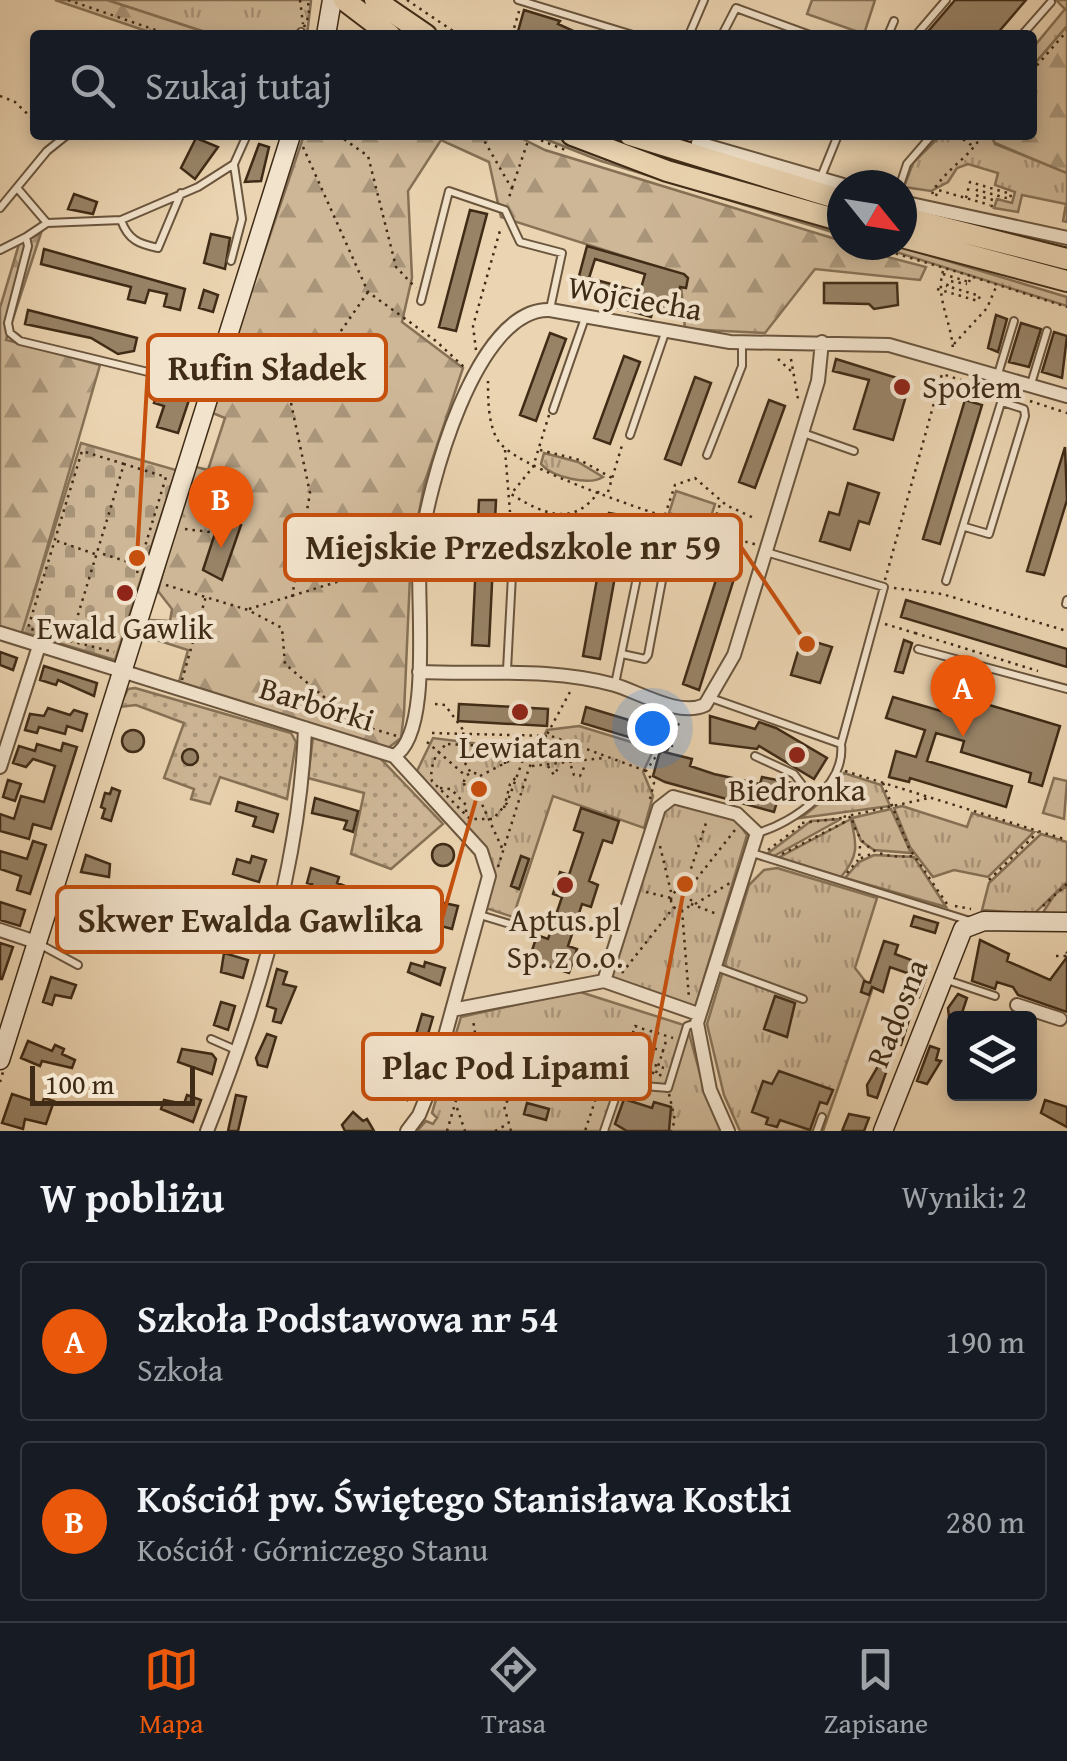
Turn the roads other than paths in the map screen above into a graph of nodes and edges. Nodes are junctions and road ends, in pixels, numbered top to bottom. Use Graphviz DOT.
graph roads {
  1 [pos="332,0"];
  2 [pos="704,0"];
  3 [pos="946,0"];
  4 [pos="520,1"];
  5 [pos="1050,2"];
  6 [pos="359,4"];
  7 [pos="894,22"];
  8 [pos="328,28"];
  9 [pos="385,30"];
  10 [pos="415,30"];
  11 [pos="616,30"];
  12 [pos="691,30"];
  13 [pos="725,30"];
  14 [pos="796,30"];
  15 [pos="890,30"];
  16 [pos="920,30"];
  17 [pos="1026,30"];
  18 [pos="61,140"];
  19 [pos="245,140"];
  20 [pos="297,140"];
  21 [pos="585,140"];
  22 [pos="646,140"];
  23 [pos="702,140"];
  24 [pos="836,140"];
  25 [pos="928,140"];
  26 [pos="234,164"];
  27 [pos="905,170"];
  28 [pos="820,178"];
  29 [pos="827,180"];
  30 [pos="18,189"];
  31 [pos="181,193"];
  32 [pos="827,195"];
  33 [pos="917,205"];
  34 [pos="0,208"];
  35 [pos="827,217"];
  36 [pos="121,220"];
  37 [pos="917,222"];
  38 [pos="47,223"];
  39 [pos="26,237"];
  40 [pos="1067,238"];
  41 [pos="917,241"];
  42 [pos="0,250"];
  43 [pos="1067,258"];
  44 [pos="230,261"];
  45 [pos="1067,280"];
  46 [pos="421,300"];
  47 [pos="550,310"];
  48 [pos="586,317"];
  49 [pos="1014,321"];
  50 [pos="1047,331"];
  51 [pos="666,332"];
  52 [pos="822,342"];
  53 [pos="742,343"];
  54 [pos="1003,377"];
  55 [pos="1031,385"];
  56 [pos="211,387"];
  57 [pos="1066,394"];
  58 [pos="1002,402"];
  59 [pos="553,410"];
  60 [pos="800,432"];
  61 [pos="630,435"];
  62 [pos="854,451"];
  63 [pos="707,455"];
  64 [pos="514,518"];
  65 [pos="964,527"];
  66 [pos="765,549"];
  67 [pos="946,582"];
  68 [pos="0,634"];
  69 [pos="39,646"];
  70 [pos="918,648"];
  71 [pos="622,654"];
  72 [pos="507,670"];
  73 [pos="121,672"];
  74 [pos="419,672"];
  75 [pos="615,686"];
  76 [pos="1067,689"];
  77 [pos="711,698"];
  78 [pos="305,728"];
  79 [pos="841,744"];
  80 [pos="394,756"];
  81 [pos="755,756"];
  82 [pos="0,767"];
  83 [pos="813,799"];
  84 [pos="757,833"];
  85 [pos="748,852"];
  86 [pos="479,914"];
  87 [pos="972,922"];
  88 [pos="1067,922"];
  89 [pos="523,928"];
  90 [pos="0,930"];
  91 [pos="36,942"];
  92 [pos="78,965"];
  93 [pos="712,966"];
  94 [pos="607,978"];
  95 [pos="943,978"];
  96 [pos="994,996"];
  97 [pos="803,999"];
  98 [pos="1017,1005"];
  99 [pos="452,1010"];
  100 [pos="693,1010"];
  101 [pos="6,1017"];
  102 [pos="1060,1019"];
  103 [pos="211,1039"];
  104 [pos="238,1050"];
  105 [pos="0,1060"];
  106 [pos="822,1116"];
  107 [pos="207,1131"];
  108 [pos="407,1131"];
  109 [pos="604,1131"];
  110 [pos="728,1131"];
  111 [pos="817,1131"];
  112 [pos="883,1131"];
  1 -- 8 [label="street"];
  2 -- 12 [label="lane"];
  3 -- 16 [label="lane"];
  4 -- 11 [label="lane"];
  5 -- 17 [label="lane"];
  6 -- 8 [label="street"];
  6 -- 9 [label="main road"];
  6 -- 10 [label="main road"];
  7 -- 15 [label="lane"];
  13 -- 14 [label="lane"];
  18 -- 30 [label="lane"];
  19 -- 26 [label="lane"];
  20 -- 56 [label="street"];
  21 -- 35 [label="main road"];
  22 -- 32 [label="main road"];
  23 -- 28 [label="street"];
  24 -- 28 [label="lane"];
  25 -- 27 [label="lane"];
  26 -- 31 [label="lane"];
  26 -- 44 [label="lane"];
  28 -- 29 [label="street"];
  30 -- 34 [label="lane"];
  30 -- 38 [label="lane"];
  31 -- 36 [label="lane"];
  31 -- 36 [label="lane"];
  33 -- 40 [label="street"];
  36 -- 38 [label="lane"];
  37 -- 43 [label="main road"];
  38 -- 39 [label="lane"];
  39 -- 42 [label="lane"];
  39 -- 56 [label="lane"];
  41 -- 45 [label="main road"];
  46 -- 47 [label="lane"];
  47 -- 48 [label="street, Wojciecha"];
  47 -- 74 [label="street, Wojciecha"];
  48 -- 51 [label="street, Wojciecha"];
  48 -- 59 [label="lane"];
  49 -- 54 [label="lane"];
  50 -- 55 [label="lane"];
  51 -- 53 [label="street, Wojciecha"];
  51 -- 61 [label="lane"];
  52 -- 53 [label="street, Wojciecha"];
  52 -- 54 [label="street, Wojciecha"];
  52 -- 60 [label="street"];
  53 -- 63 [label="lane"];
  54 -- 55 [label="street, Wojciecha"];
  54 -- 58 [label="lane"];
  55 -- 57 [label="street, Wojciecha"];
  56 -- 73 [label="street"];
  58 -- 65 [label="lane"];
  58 -- 65 [label="lane"];
  60 -- 62 [label="lane"];
  60 -- 66 [label="street"];
  64 -- 72 [label="lane"];
  65 -- 67 [label="lane"];
  66 -- 77 [label="street"];
  66 -- 79 [label="lane"];
  68 -- 69 [label="street, Barbórki"];
  69 -- 73 [label="street, Barbórki"];
  69 -- 82 [label="street"];
  70 -- 76 [label="lane"];
  71 -- 71 [label="lane"];
  71 -- 75 [label="lane"];
  72 -- 74 [label="street"];
  72 -- 75 [label="street"];
  73 -- 78 [label="street, Barbórki"];
  73 -- 91 [label="street"];
  74 -- 80 [label="street, Wojciecha"];
  75 -- 77 [label="street"];
  77 -- 79 [label="lane"];
  78 -- 80 [label="street, Barbórki"];
  78 -- 104 [label="street"];
  79 -- 83 [label="lane"];
  80 -- 86 [label="street, Barbórki"];
  81 -- 83 [label="lane"];
  83 -- 84 [label="lane"];
  84 -- 85 [label="street"];
  84 -- 94 [label="street"];
  85 -- 87 [label="lane"];
  85 -- 93 [label="street"];
  86 -- 89 [label="lane"];
  86 -- 99 [label="street"];
  87 -- 88 [label="street"];
  87 -- 95 [label="street, Radosna"];
  90 -- 91 [label="street"];
  91 -- 92 [label="lane"];
  91 -- 101 [label="street"];
  93 -- 97 [label="lane"];
  93 -- 100 [label="street"];
  94 -- 99 [label="street"];
  94 -- 100 [label="street"];
  95 -- 96 [label="lane"];
  95 -- 112 [label="street, Radosna"];
  98 -- 102 [label="street"];
  99 -- 108 [label="street"];
  100 -- 109 [label="lane"];
  100 -- 110 [label="street"];
  101 -- 105 [label="street"];
  103 -- 104 [label="lane"];
  104 -- 107 [label="street"];
  106 -- 111 [label="lane"];
}
